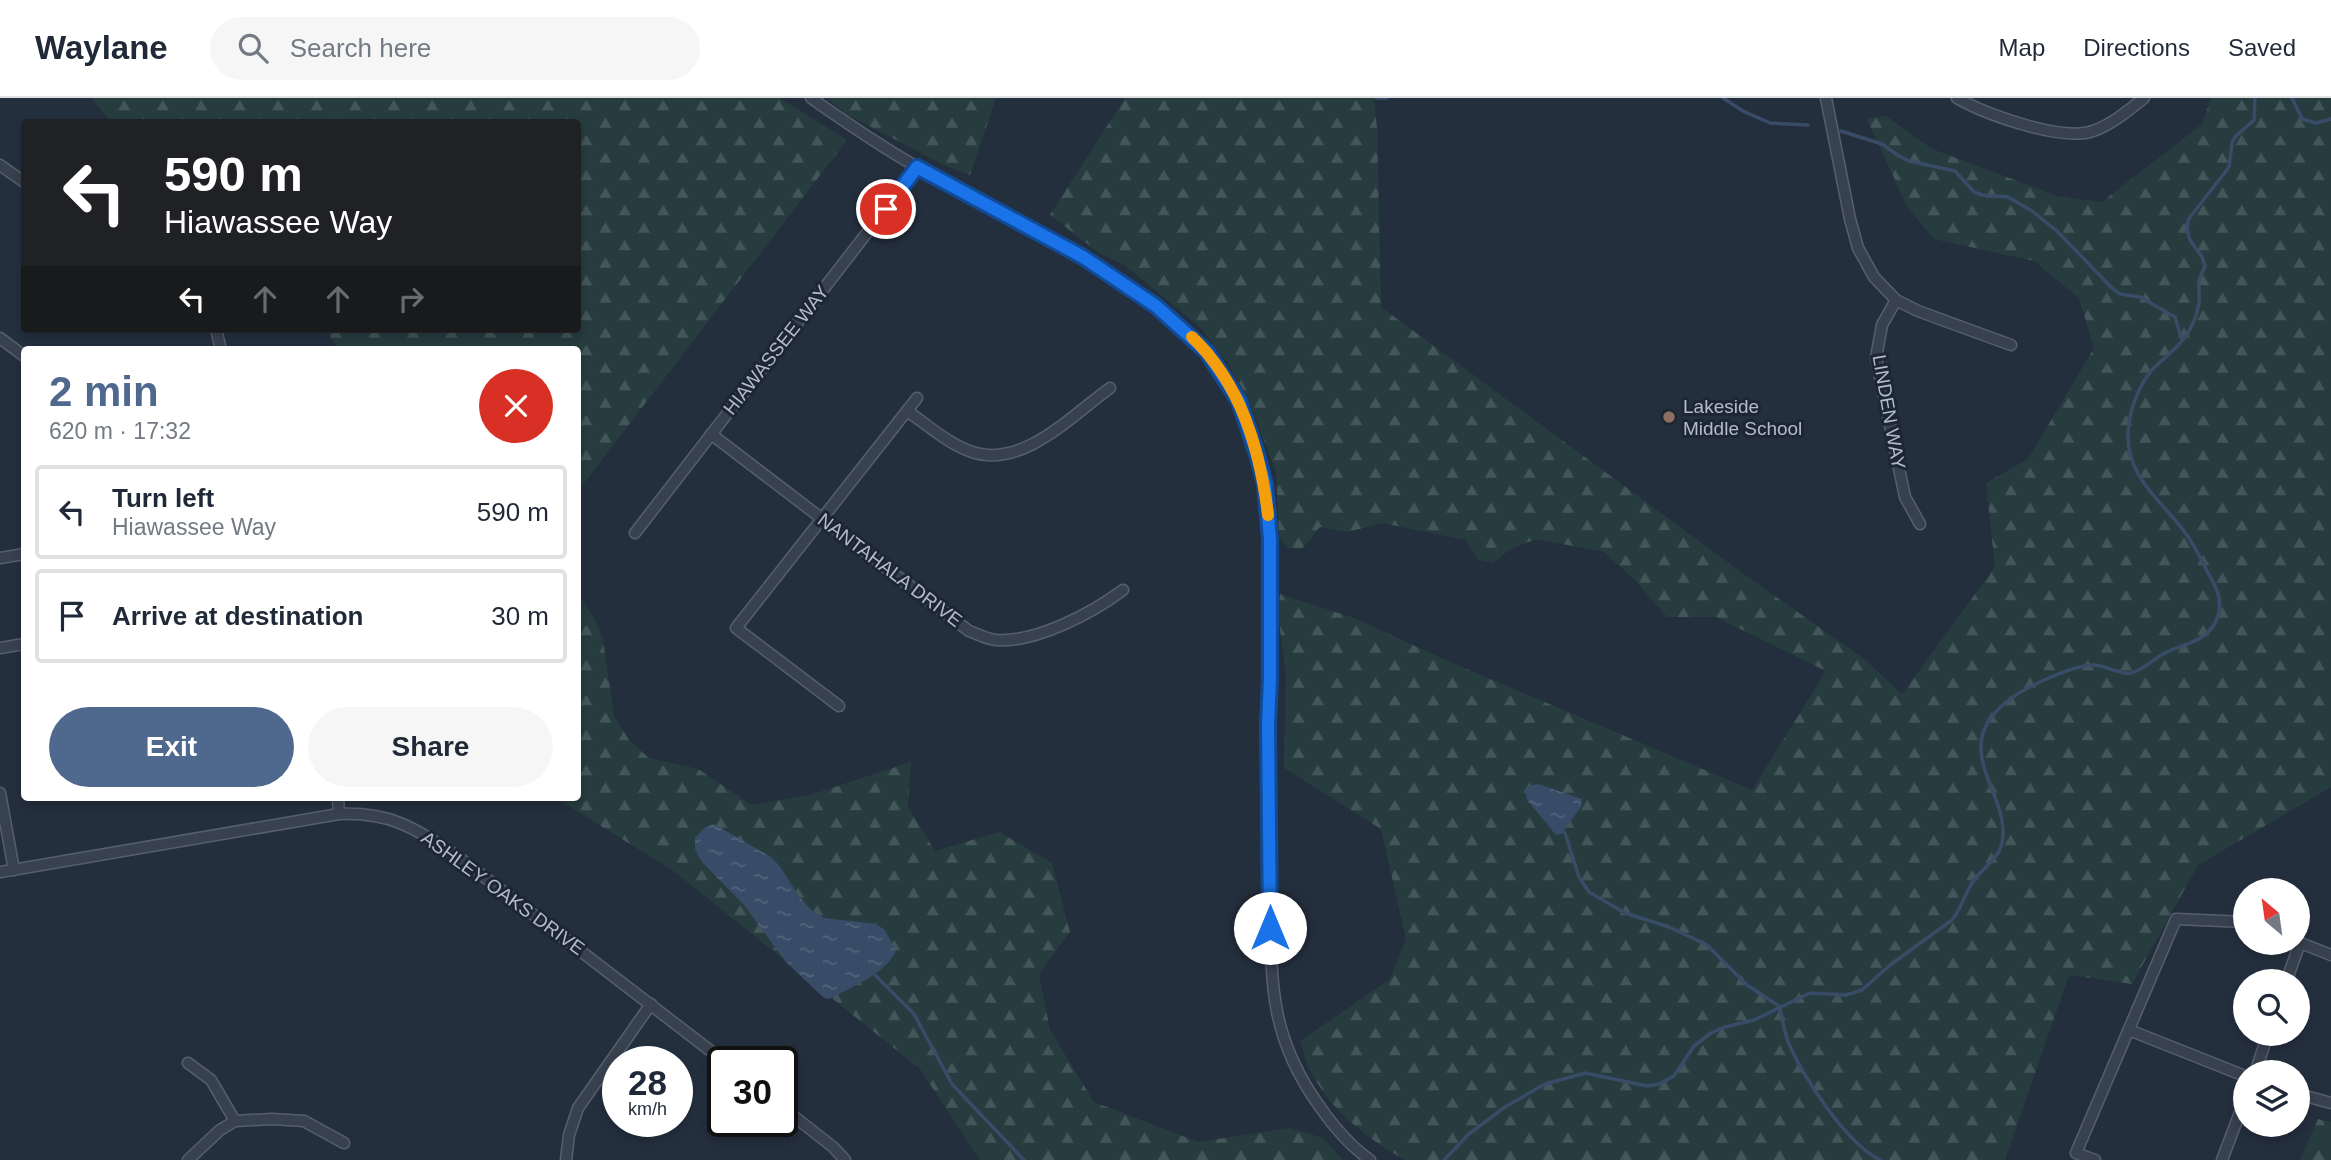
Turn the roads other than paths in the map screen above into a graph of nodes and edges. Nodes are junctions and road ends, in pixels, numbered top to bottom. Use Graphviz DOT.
graph roads {
  1 [pos="811,98"];
  2 [pos="1826,98"];
  3 [pos="2144,98"];
  4 [pos="1959,99"];
  5 [pos="0,165"];
  6 [pos="917,167"];
  7 [pos="21,180"];
  8 [pos="1896,300"];
  9 [pos="0,338"];
  10 [pos="2011,345"];
  11 [pos="21,354"];
  12 [pos="1110,388"];
  13 [pos="917,398"];
  14 [pos="907,411"];
  15 [pos="711,434"];
  16 [pos="823,519"];
  17 [pos="1920,524"];
  18 [pos="635,533"];
  19 [pos="21,554"];
  20 [pos="0,558"];
  21 [pos="1123,590"];
  22 [pos="21,644"];
  23 [pos="0,648"];
  24 [pos="839,706"];
  25 [pos="0,793"];
  26 [pos="338,801"];
  27 [pos="339,814"];
  28 [pos="14,870"];
  29 [pos="0,872"];
  30 [pos="2233,921"];
  31 [pos="2310,947"];
  32 [pos="2331,956"];
  33 [pos="651,1004"];
  34 [pos="2129,1030"];
  35 [pos="707,1047"];
  36 [pos="188,1063"];
  37 [pos="2233,1071"];
  38 [pos="2310,1098"];
  39 [pos="2331,1104"];
  40 [pos="798,1120"];
  41 [pos="235,1121"];
  42 [pos="2233,1130"];
  43 [pos="344,1143"];
  44 [pos="188,1160"];
  45 [pos="566,1160"];
  46 [pos="845,1160"];
  47 [pos="1370,1160"];
  48 [pos="2095,1160"];
  49 [pos="2222,1160"];
  1 -- 6 [label="street"];
  2 -- 8 [label="street"];
  3 -- 4 [label="street"];
  5 -- 7 [label="street"];
  6 -- 15 [label="street, HIAWASSEE WAY"];
  6 -- 47 [label="street"];
  8 -- 10 [label="street"];
  8 -- 17 [label="street, LINDEN WAY"];
  9 -- 11 [label="street"];
  12 -- 14 [label="street"];
  13 -- 14 [label="street"];
  14 -- 16 [label="street"];
  15 -- 16 [label="street, NANTAHALA DRIVE"];
  15 -- 18 [label="street, HIAWASSEE WAY"];
  16 -- 21 [label="street, NANTAHALA DRIVE"];
  16 -- 24 [label="street"];
  19 -- 20 [label="street"];
  22 -- 23 [label="street"];
  25 -- 28 [label="street"];
  26 -- 27 [label="street"];
  27 -- 28 [label="street, ASHLEY OAKS DRIVE"];
  27 -- 33 [label="street, ASHLEY OAKS DRIVE"];
  28 -- 29 [label="street, ASHLEY OAKS DRIVE"];
  30 -- 34 [label="street"];
  31 -- 32 [label="street"];
  33 -- 35 [label="street, ASHLEY OAKS DRIVE"];
  33 -- 45 [label="street"];
  34 -- 37 [label="street"];
  34 -- 48 [label="street"];
  36 -- 41 [label="street"];
  38 -- 39 [label="street"];
  40 -- 46 [label="street"];
  41 -- 43 [label="street"];
  41 -- 44 [label="street"];
  42 -- 49 [label="street"];
}
